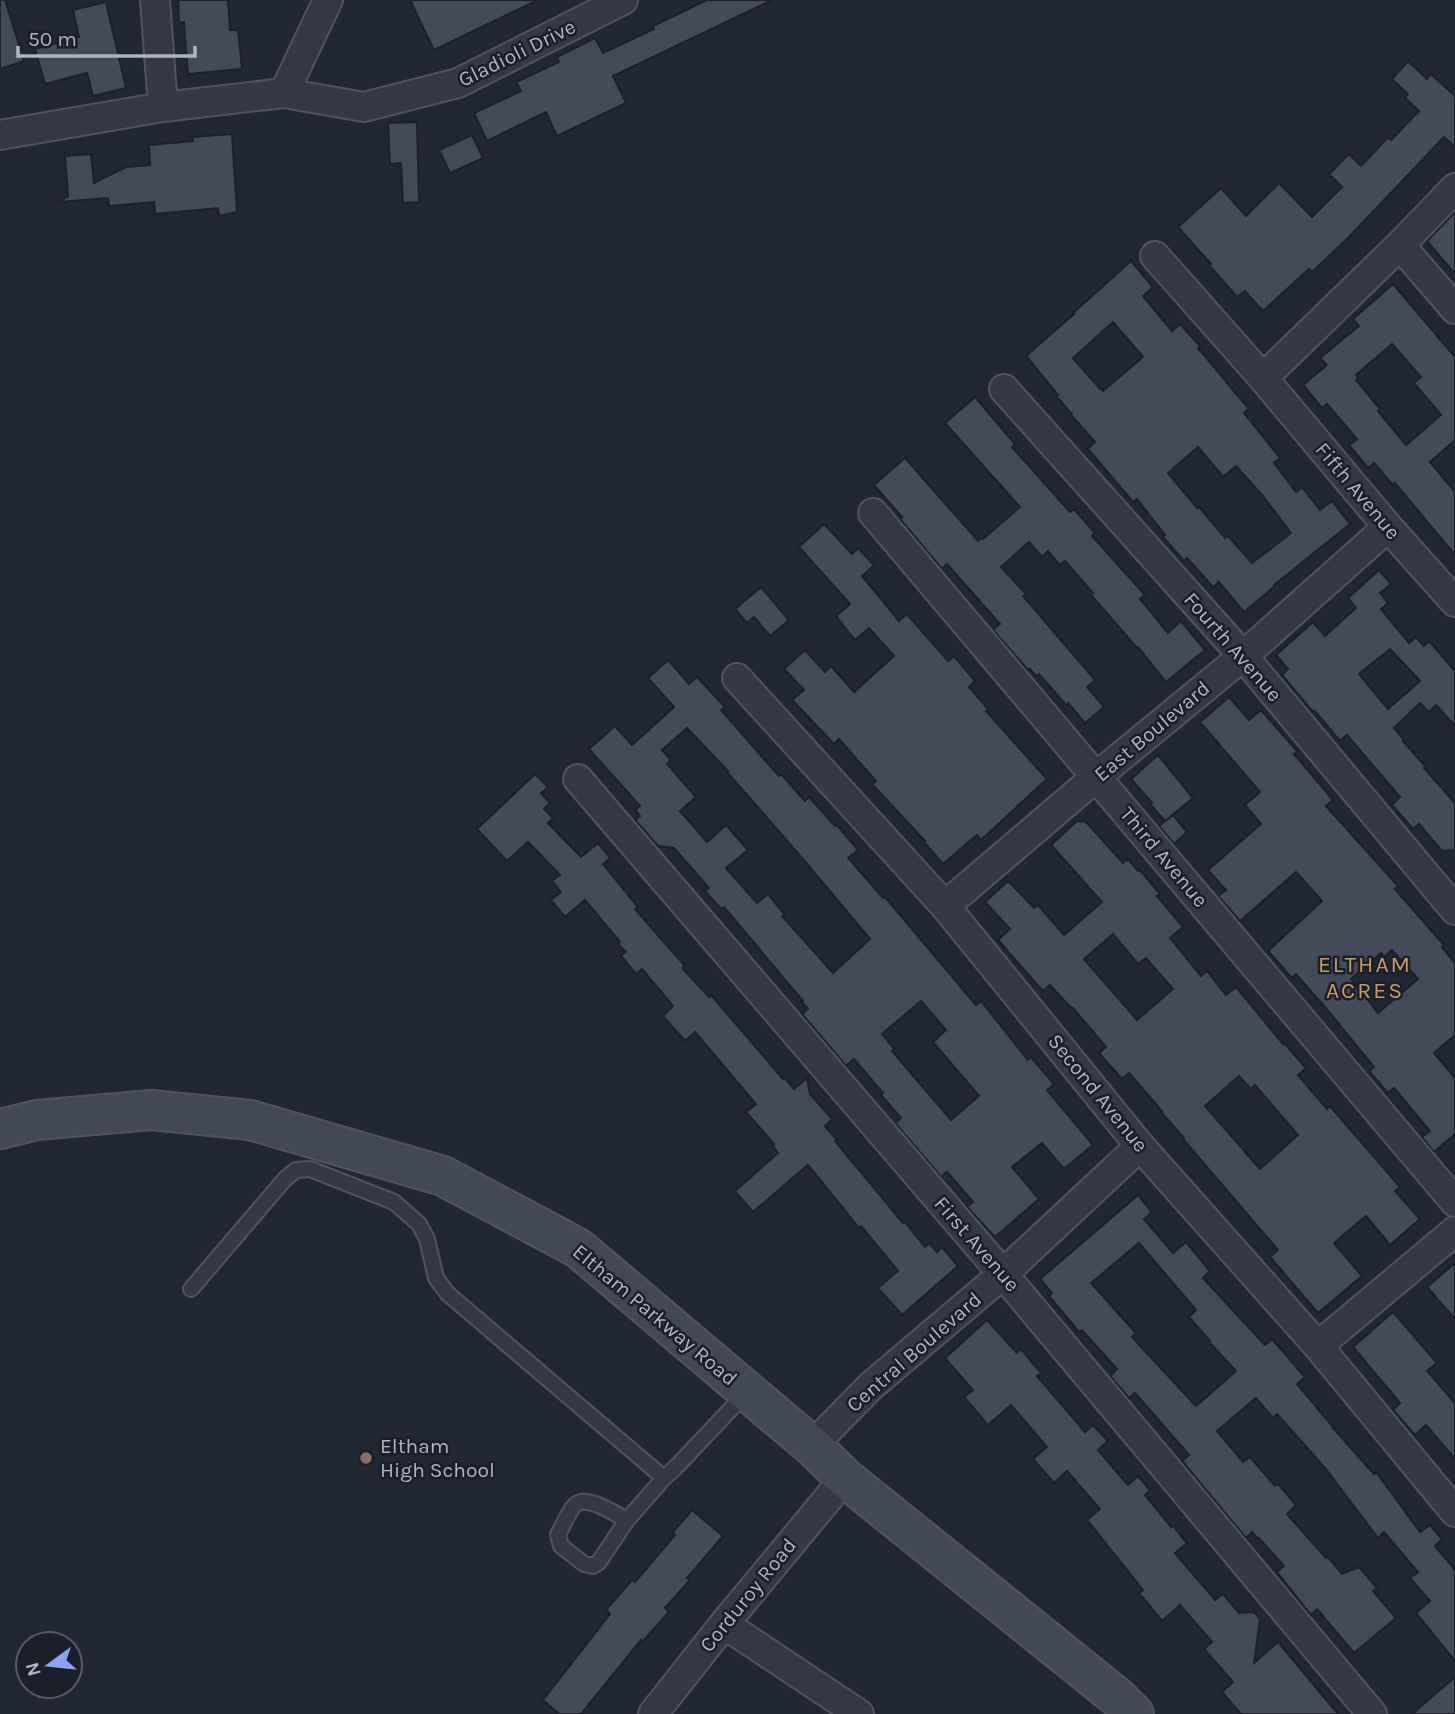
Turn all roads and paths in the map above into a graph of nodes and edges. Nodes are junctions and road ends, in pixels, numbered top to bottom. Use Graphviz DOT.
graph roads {
  1 [pos="155,0"];
  2 [pos="328,0"];
  3 [pos="623,0"];
  4 [pos="284,93"];
  5 [pos="163,107"];
  6 [pos="0,135"];
  7 [pos="1455,188"];
  8 [pos="1399,245"];
  9 [pos="1155,256"];
  10 [pos="1455,309"];
  11 [pos="1263,378"];
  12 [pos="1004,389"];
  13 [pos="873,513"];
  14 [pos="1388,527"];
  15 [pos="1455,602"];
  16 [pos="1242,656"];
  17 [pos="737,678"];
  18 [pos="1096,777"];
  19 [pos="578,779"];
  20 [pos="945,906"];
  21 [pos="1455,910"];
  22 [pos="0,1129"];
  23 [pos="1140,1146"];
  24 [pos="1455,1202"];
  25 [pos="1455,1231"];
  26 [pos="1003,1274"];
  27 [pos="191,1290"];
  28 [pos="1318,1346"];
  29 [pos="747,1391"];
  30 [pos="811,1446"];
  31 [pos="664,1478"];
  32 [pos="845,1478"];
  33 [pos="1455,1512"];
  34 [pos="627,1520"];
  35 [pos="724,1624"];
  36 [pos="653,1714"];
  37 [pos="859,1714"];
  38 [pos="1134,1714"];
  39 [pos="1371,1714"];
  1 -- 5 [label="street"];
  2 -- 4 [label="street"];
  3 -- 4 [label="street, Gladioli Drive"];
  4 -- 5 [label="street, Gladioli Drive"];
  5 -- 6 [label="street, Gladioli Drive"];
  7 -- 8 [label="street"];
  8 -- 10 [label="street"];
  8 -- 11 [label="street"];
  9 -- 11 [label="street, Fifth Avenue"];
  11 -- 14 [label="street, Fifth Avenue"];
  12 -- 16 [label="street, Fourth Avenue"];
  13 -- 18 [label="street, Third Avenue"];
  14 -- 15 [label="street, Fifth Avenue"];
  14 -- 16 [label="street, East Boulevard"];
  16 -- 18 [label="street, East Boulevard"];
  16 -- 21 [label="street, Fourth Avenue"];
  17 -- 20 [label="street, Second Avenue"];
  18 -- 20 [label="street, East Boulevard"];
  18 -- 24 [label="street, Third Avenue"];
  19 -- 26 [label="street, First Avenue"];
  20 -- 23 [label="street, Second Avenue"];
  22 -- 29 [label="street, Eltham Parkway Road"];
  23 -- 26 [label="street, Central Boulevard"];
  23 -- 28 [label="street, Second Avenue"];
  25 -- 28 [label="street"];
  26 -- 30 [label="street, Central Boulevard"];
  26 -- 39 [label="street, First Avenue"];
  27 -- 31 [label="lane"];
  28 -- 33 [label="street, Second Avenue"];
  29 -- 30 [label="street, Eltham Parkway Road"];
  29 -- 31 [label="lane"];
  30 -- 32 [label="street, Eltham Parkway Road"];
  31 -- 34 [label="lane"];
  32 -- 35 [label="street, Corduroy Road"];
  32 -- 38 [label="street, Eltham Parkway Road"];
  34 -- 34 [label="lane"];
  35 -- 36 [label="street, Corduroy Road"];
  35 -- 37 [label="street"];
}
